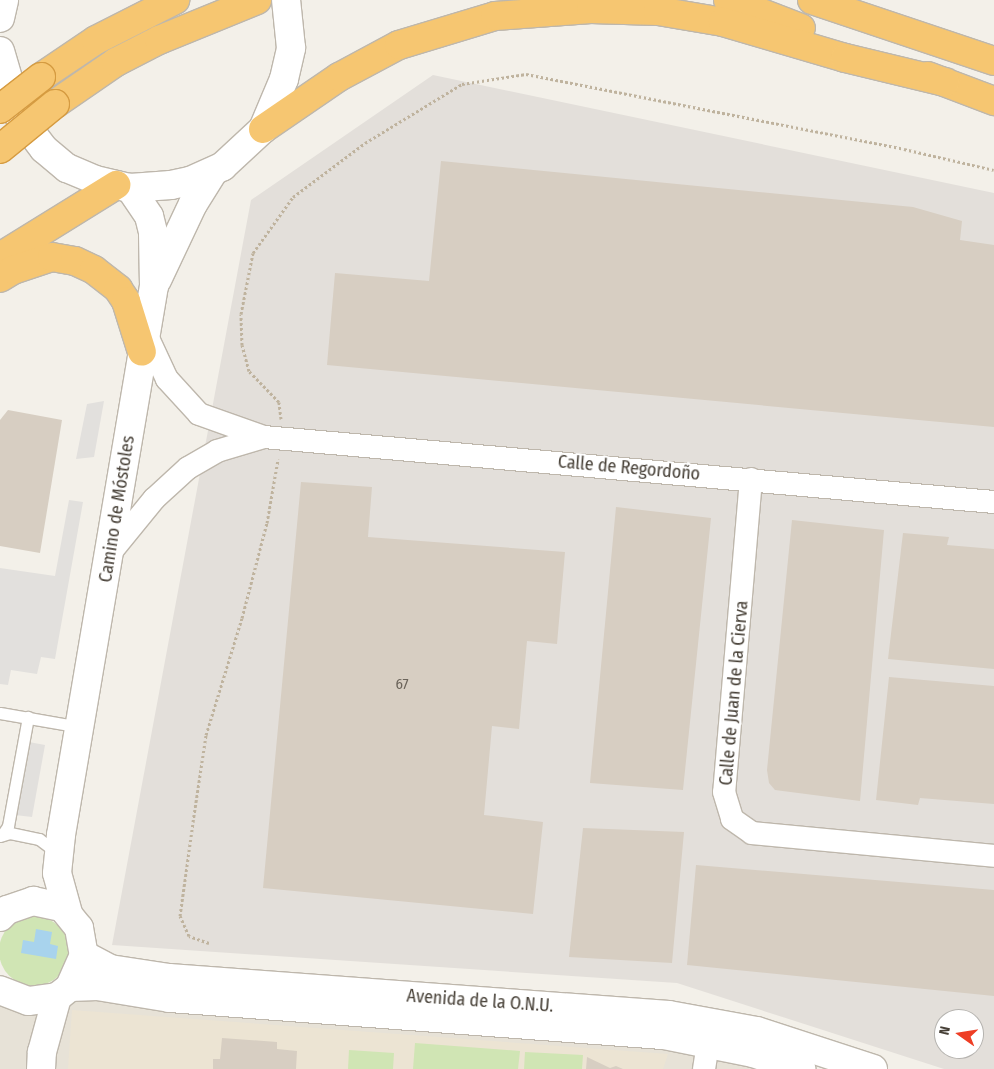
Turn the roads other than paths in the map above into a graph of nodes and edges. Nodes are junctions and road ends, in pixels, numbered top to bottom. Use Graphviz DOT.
graph roads {
  1 [pos="4,0"];
  2 [pos="175,0"];
  3 [pos="286,0"];
  4 [pos="728,0"];
  5 [pos="812,0"];
  6 [pos="865,0"];
  7 [pos="249,3"];
  8 [pos="0,18"];
  9 [pos="0,51"];
  10 [pos="994,59"];
  11 [pos="945,82"];
  12 [pos="994,101"];
  13 [pos="0,109"];
  14 [pos="263,129"];
  15 [pos="0,149"];
  16 [pos="213,172"];
  17 [pos="123,186"];
  18 [pos="0,258"];
  19 [pos="0,278"];
  20 [pos="154,286"];
  21 [pos="144,343"];
  22 [pos="273,438"];
  23 [pos="751,479"];
  24 [pos="994,502"];
  25 [pos="110,553"];
  26 [pos="0,713"];
  27 [pos="28,718"];
  28 [pos="80,727"];
  29 [pos="1,836"];
  30 [pos="58,843"];
  31 [pos="994,856"];
  32 [pos="33,902"];
  33 [pos="68,913"];
  34 [pos="0,917"];
  35 [pos="84,955"];
  36 [pos="0,990"];
  37 [pos="64,992"];
  38 [pos="28,1002"];
  39 [pos="706,1056"];
  40 [pos="41,1061"];
  41 [pos="801,1069"];
  42 [pos="873,1069"];
  1 -- 8 [label="street"];
  2 -- 13 [label="highway, bridge"];
  3 -- 14 [label="street"];
  4 -- 11 [label="highway"];
  5 -- 10 [label="highway"];
  6 -- 10 [label="highway"];
  7 -- 15 [label="highway, bridge"];
  9 -- 17 [label="street"];
  11 -- 12 [label="highway"];
  11 -- 14 [label="highway"];
  14 -- 16 [label="street"];
  16 -- 17 [label="street"];
  16 -- 20 [label="street"];
  17 -- 18 [label="highway"];
  17 -- 20 [label="street, Camino de Móstoles"];
  19 -- 21 [label="highway"];
  20 -- 21 [label="street, Camino de Móstoles"];
  21 -- 22 [label="street"];
  21 -- 25 [label="street, Camino de Móstoles"];
  22 -- 23 [label="street, Calle de Regordoño"];
  22 -- 25 [label="street"];
  23 -- 24 [label="street, Calle de Regordoño"];
  23 -- 31 [label="street, Calle de Juan de la Cierva"];
  25 -- 28 [label="street, Camino de Móstoles"];
  26 -- 27 [label="lane"];
  27 -- 28 [label="lane"];
  27 -- 29 [label="lane"];
  28 -- 30 [label="street, Camino de Móstoles"];
  29 -- 30 [label="lane"];
  30 -- 32 [label="street, Camino de Móstoles"];
  30 -- 33 [label="street, Camino de Móstoles"];
  32 -- 33 [label="street"];
  32 -- 34 [label="street"];
  33 -- 35 [label="street, Camino de Móstoles"];
  35 -- 37 [label="street"];
  35 -- 42 [label="street, Avenida de la O.N.U."];
  36 -- 38 [label="street"];
  37 -- 38 [label="street, Avenida de la O.N.U."];
  37 -- 39 [label="street, Avenida de la O.N.U."];
  37 -- 40 [label="street"];
  38 -- 40 [label="street"];
  39 -- 41 [label="street, Avenida de la O.N.U."];
}
